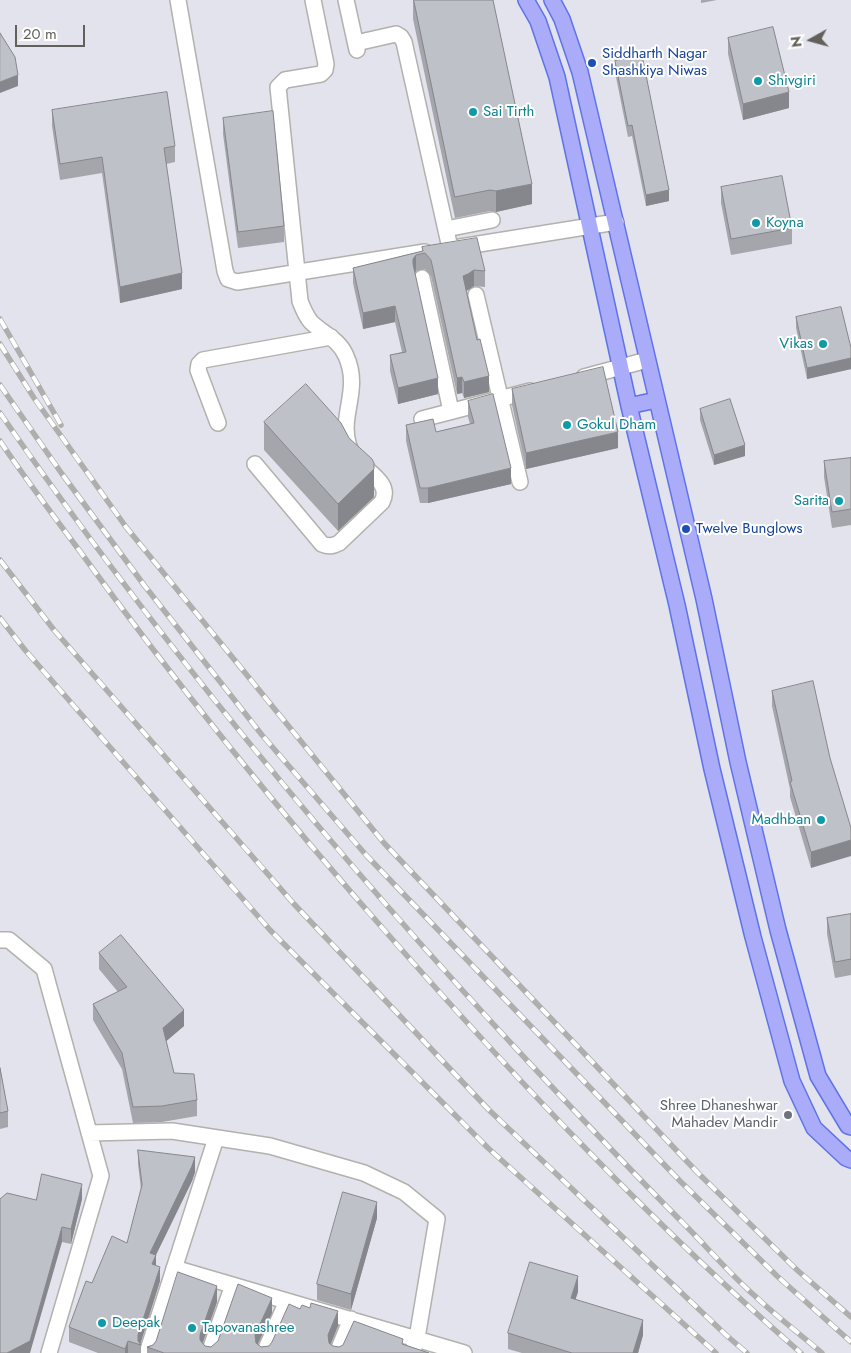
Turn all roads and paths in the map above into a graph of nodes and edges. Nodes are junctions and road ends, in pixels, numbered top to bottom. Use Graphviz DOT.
graph roads {
  1 [pos="178,0"];
  2 [pos="313,0"];
  3 [pos="346,0"];
  4 [pos="526,0"];
  5 [pos="552,0"];
  6 [pos="580,72"];
  7 [pos="557,77"];
  8 [pos="492,220"];
  9 [pos="616,222"];
  10 [pos="589,227"];
  11 [pos="446,229"];
  12 [pos="450,248"];
  13 [pos="297,272"];
  14 [pos="422,278"];
  15 [pos="476,295"];
  16 [pos="331,337"];
  17 [pos="647,360"];
  18 [pos="620,367"];
  19 [pos="574,379"];
  20 [pos="546,386"];
  21 [pos="500,398"];
  22 [pos="656,400"];
  23 [pos="628,406"];
  24 [pos="451,411"];
  25 [pos="422,419"];
  26 [pos="218,423"];
  27 [pos="255,464"];
  28 [pos="520,482"];
  29 [pos="704,599"];
  30 [pos="677,605"];
  31 [pos="738,762"];
  32 [pos="712,769"];
  33 [pos="778,930"];
  34 [pos="753,937"];
  35 [pos="0,940"];
  36 [pos="818,1076"];
  37 [pos="792,1081"];
  38 [pos="851,1128"];
  39 [pos="89,1133"];
  40 [pos="216,1138"];
  41 [pos="851,1160"];
  42 [pos="174,1268"];
  43 [pos="233,1285"];
  44 [pos="287,1300"];
  45 [pos="351,1319"];
  46 [pos="417,1338"];
  47 [pos="49,1353"];
  48 [pos="147,1353"];
  49 [pos="209,1353"];
  50 [pos="264,1353"];
  51 [pos="337,1353"];
  52 [pos="412,1353"];
  53 [pos="464,1353"];
  1 -- 13 [label="street"];
  2 -- 13 [label="street"];
  3 -- 11 [label="street"];
  4 -- 7 [label="main road"];
  5 -- 6 [label="main road"];
  6 -- 7 [label="main road"];
  6 -- 9 [label="main road"];
  7 -- 10 [label="main road"];
  8 -- 11 [label="street"];
  9 -- 10 [label="street"];
  9 -- 17 [label="main road"];
  10 -- 12 [label="street"];
  10 -- 18 [label="main road"];
  11 -- 12 [label="street"];
  12 -- 13 [label="street"];
  13 -- 16 [label="street"];
  14 -- 24 [label="street"];
  15 -- 21 [label="street"];
  16 -- 26 [label="street"];
  16 -- 27 [label="street"];
  17 -- 18 [label="street"];
  17 -- 22 [label="main road"];
  18 -- 19 [label="street"];
  18 -- 23 [label="main road"];
  20 -- 21 [label="street"];
  21 -- 24 [label="street"];
  21 -- 28 [label="street"];
  22 -- 23 [label="main road"];
  22 -- 29 [label="main road"];
  23 -- 30 [label="main road"];
  24 -- 25 [label="street"];
  29 -- 30 [label="main road"];
  29 -- 31 [label="main road"];
  30 -- 32 [label="main road"];
  31 -- 32 [label="main road"];
  31 -- 33 [label="main road"];
  32 -- 34 [label="main road"];
  33 -- 34 [label="main road"];
  33 -- 36 [label="main road"];
  34 -- 37 [label="main road"];
  35 -- 39 [label="street"];
  36 -- 37 [label="main road"];
  36 -- 38 [label="main road"];
  37 -- 41 [label="main road"];
  39 -- 40 [label="street"];
  39 -- 47 [label="street"];
  40 -- 42 [label="street"];
  40 -- 46 [label="street"];
  42 -- 43 [label="street"];
  42 -- 48 [label="street"];
  43 -- 44 [label="street"];
  43 -- 49 [label="street"];
  44 -- 45 [label="street"];
  44 -- 50 [label="street"];
  45 -- 46 [label="street"];
  45 -- 51 [label="street"];
  46 -- 52 [label="street"];
  46 -- 53 [label="street"];
}
